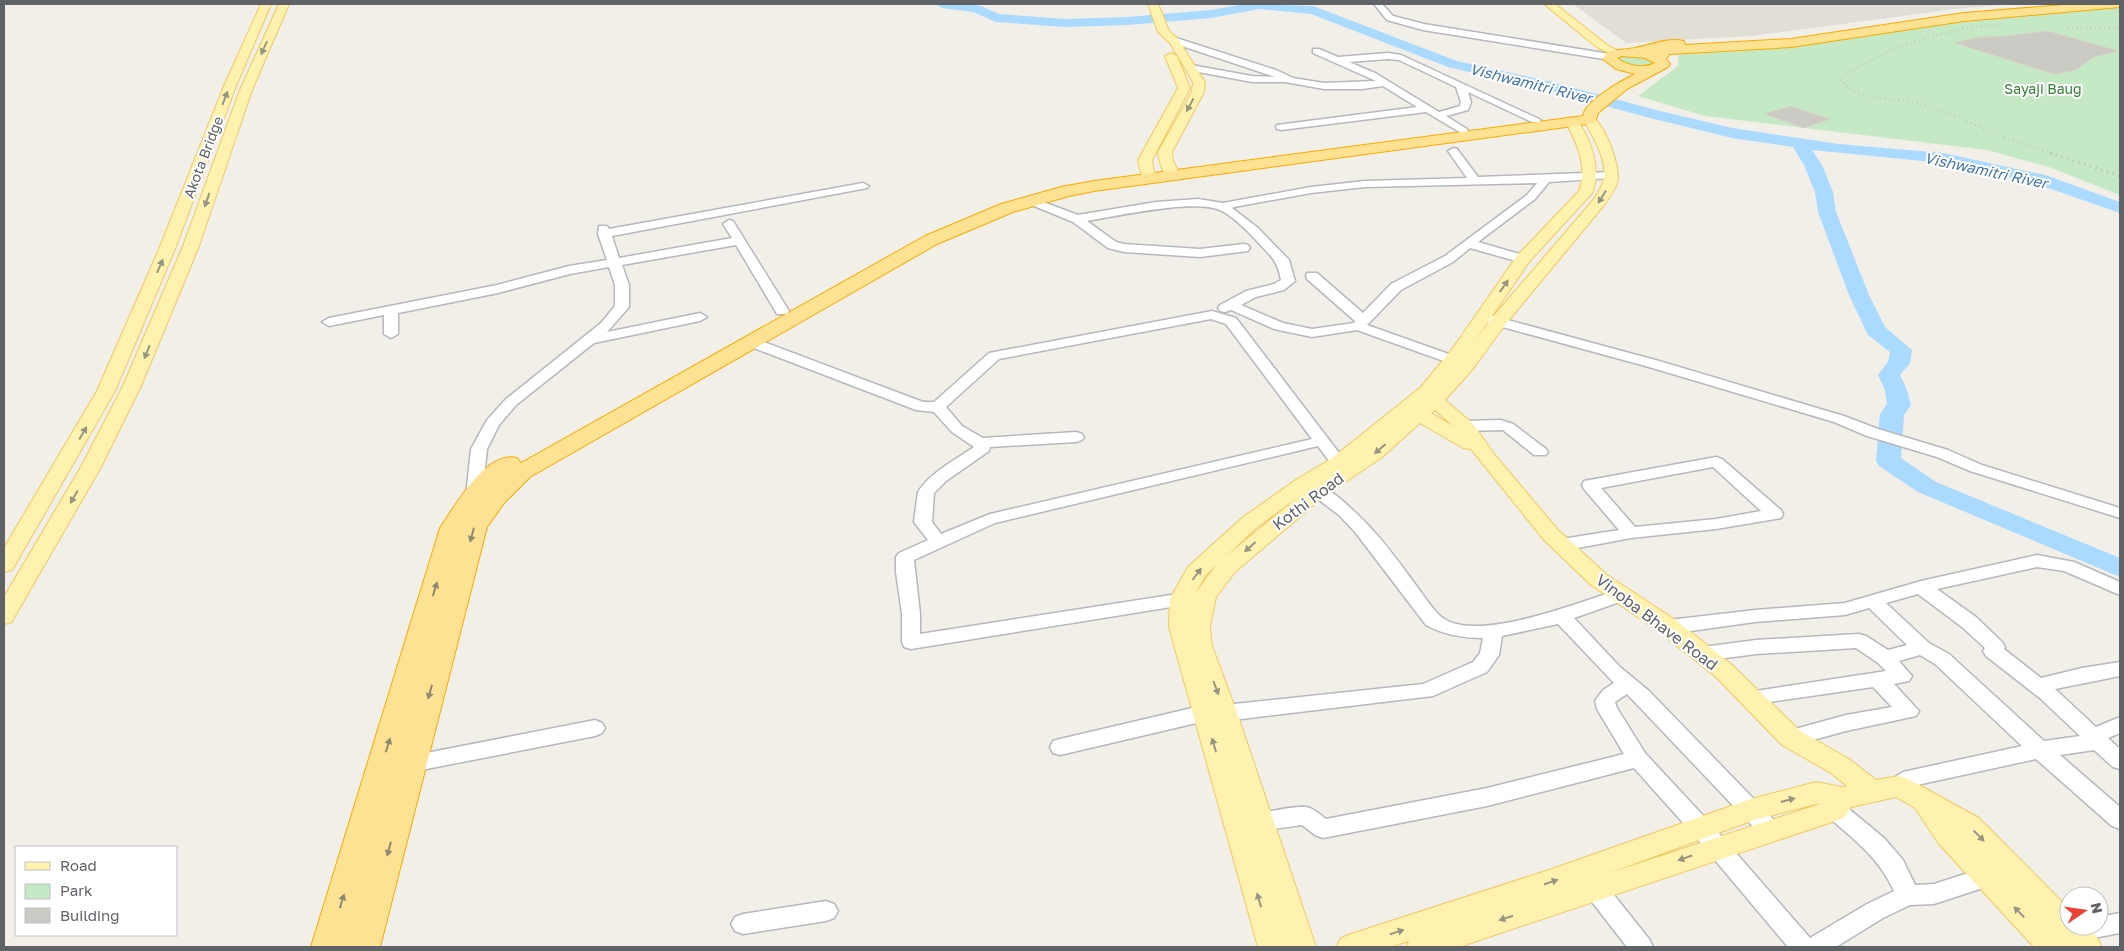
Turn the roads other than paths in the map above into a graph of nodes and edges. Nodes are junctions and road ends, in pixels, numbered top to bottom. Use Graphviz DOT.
graph roads {
  1 [pos="266,4"];
  2 [pos="284,4"];
  3 [pos="1153,4"];
  4 [pos="1378,4"];
  5 [pos="1549,4"];
  6 [pos="1561,4"];
  7 [pos="2039,4"];
  8 [pos="2117,4"];
  9 [pos="1168,36"];
  10 [pos="1316,51"];
  11 [pos="1622,56"];
  12 [pos="1336,60"];
  13 [pos="1658,64"];
  14 [pos="1191,68"];
  15 [pos="1291,81"];
  16 [pos="1386,83"];
  17 [pos="1460,85"];
  18 [pos="1617,85"];
  19 [pos="1428,109"];
  20 [pos="1581,115"];
  21 [pos="1438,116"];
  22 [pos="1536,120"];
  23 [pos="1282,127"];
  24 [pos="1463,130"];
  25 [pos="1452,151"];
  26 [pos="1161,175"];
  27 [pos="1590,175"];
  28 [pos="1611,175"];
  29 [pos="1546,179"];
  30 [pos="1474,180"];
  31 [pos="863,186"];
  32 [pos="1031,201"];
  33 [pos="1224,208"];
  34 [pos="1077,219"];
  35 [pos="729,224"];
  36 [pos="738,241"];
  37 [pos="1468,243"];
  38 [pos="1244,248"];
  39 [pos="1523,259"];
  40 [pos="614,261"];
  41 [pos="1312,276"];
  42 [pos="1231,305"];
  43 [pos="391,310"];
  44 [pos="782,311"];
  45 [pos="1212,315"];
  46 [pos="700,318"];
  47 [pos="329,322"];
  48 [pos="1488,323"];
  49 [pos="1361,324"];
  50 [pos="391,334"];
  51 [pos="590,339"];
  52 [pos="751,342"];
  53 [pos="1452,360"];
  54 [pos="1421,404"];
  55 [pos="938,407"];
  56 [pos="1464,426"];
  57 [pos="1076,437"];
  58 [pos="1321,441"];
  59 [pos="980,444"];
  60 [pos="1484,452"];
  61 [pos="1540,452"];
  62 [pos="1960,460"];
  63 [pos="1342,468"];
  64 [pos="1312,487"];
  65 [pos="480,502"];
  66 [pos="2120,503"];
  67 [pos="2120,513"];
  68 [pos="1631,533"];
  69 [pos="938,542"];
  70 [pos="1562,545"];
  71 [pos="4,565"];
  72 [pos="1921,588"];
  73 [pos="2120,588"];
  74 [pos="1205,596"];
  75 [pos="1622,596"];
  76 [pos="1181,599"];
  77 [pos="1872,602"];
  78 [pos="4,616"];
  79 [pos="1561,616"];
  80 [pos="1669,627"];
  81 [pos="1494,631"];
  82 [pos="1922,648"];
  83 [pos="1703,654"];
  84 [pos="1886,658"];
  85 [pos="2120,669"];
  86 [pos="1877,679"];
  87 [pos="1628,684"];
  88 [pos="2037,686"];
  89 [pos="1749,698"];
  90 [pos="1215,713"];
  91 [pos="2120,725"];
  92 [pos="595,728"];
  93 [pos="2098,741"];
  94 [pos="1801,744"];
  95 [pos="1060,747"];
  96 [pos="2040,750"];
  97 [pos="1638,759"];
  98 [pos="2120,762"];
  99 [pos="411,764"];
  100 [pos="1899,786"];
  101 [pos="1851,798"];
  102 [pos="1751,810"];
  103 [pos="2120,820"];
  104 [pos="1259,822"];
  105 [pos="1770,830"];
  106 [pos="1709,838"];
  107 [pos="1999,873"];
  108 [pos="1588,880"];
  109 [pos="1908,895"];
  110 [pos="826,911"];
  111 [pos="2120,923"];
  112 [pos="743,924"];
  113 [pos="2071,942"];
  114 [pos="1436,945"];
  115 [pos="328,947"];
  116 [pos="362,947"];
  117 [pos="1273,947"];
  118 [pos="1301,947"];
  119 [pos="1351,947"];
  120 [pos="1641,947"];
  121 [pos="1803,947"];
  122 [pos="1816,947"];
  71 -- 1 [label="main road, Akota Bridge, one-way"];
  2 -- 78 [label="main road, one-way"];
  3 -- 9 [label="main road"];
  4 -- 11 [label="street"];
  5 -- 11 [label="main road"];
  6 -- 11 [label="main road"];
  7 -- 11 [label="highway"];
  8 -- 13 [label="highway"];
  9 -- 14 [label="main road"];
  9 -- 15 [label="street"];
  9 -- 26 [label="main road"];
  10 -- 12 [label="street"];
  11 -- 13 [label="highway"];
  11 -- 13 [label="highway"];
  11 -- 18 [label="highway"];
  12 -- 16 [label="street"];
  12 -- 17 [label="street"];
  13 -- 18 [label="highway"];
  14 -- 15 [label="street"];
  14 -- 26 [label="main road, one-way"];
  15 -- 16 [label="street"];
  16 -- 19 [label="street"];
  17 -- 21 [label="street"];
  17 -- 22 [label="street"];
  18 -- 20 [label="highway"];
  19 -- 21 [label="street"];
  19 -- 23 [label="street"];
  20 -- 22 [label="highway"];
  20 -- 26 [label="highway"];
  20 -- 27 [label="main road, Kothi Road"];
  20 -- 28 [label="main road"];
  21 -- 24 [label="street"];
  22 -- 24 [label="highway"];
  24 -- 26 [label="highway"];
  25 -- 30 [label="street"];
  26 -- 32 [label="highway"];
  26 -- 44 [label="highway"];
  27 -- 28 [label="street"];
  27 -- 29 [label="street"];
  27 -- 39 [label="main road, Kothi Road"];
  28 -- 48 [label="main road, Kothi Road, one-way"];
  29 -- 30 [label="street"];
  29 -- 37 [label="street"];
  30 -- 33 [label="street"];
  31 -- 40 [label="street"];
  32 -- 34 [label="street"];
  32 -- 52 [label="highway"];
  33 -- 34 [label="street"];
  33 -- 42 [label="street"];
  34 -- 38 [label="street"];
  35 -- 36 [label="street"];
  36 -- 40 [label="street"];
  36 -- 44 [label="street"];
  37 -- 39 [label="street"];
  37 -- 49 [label="street"];
  48 -- 39 [label="main road, Kothi Road, one-way"];
  40 -- 43 [label="street"];
  40 -- 51 [label="street"];
  41 -- 49 [label="street"];
  42 -- 45 [label="street"];
  42 -- 49 [label="street"];
  43 -- 47 [label="street"];
  43 -- 50 [label="street"];
  44 -- 65 [label="highway"];
  45 -- 55 [label="street"];
  45 -- 58 [label="street"];
  46 -- 51 [label="street"];
  48 -- 53 [label="main road, Kothi Road"];
  48 -- 54 [label="main road, Kothi Road"];
  48 -- 62 [label="street"];
  49 -- 53 [label="street"];
  51 -- 65 [label="street"];
  52 -- 55 [label="street"];
  52 -- 65 [label="highway"];
  53 -- 54 [label="main road, Kothi Road"];
  54 -- 56 [label="main road, Vinoba Bhave Road"];
  54 -- 60 [label="main road, Vinoba Bhave Road"];
  54 -- 63 [label="main road, Kothi Road"];
  55 -- 59 [label="street"];
  56 -- 60 [label="main road, Vinoba Bhave Road"];
  56 -- 61 [label="street"];
  57 -- 59 [label="street"];
  58 -- 63 [label="street"];
  58 -- 69 [label="street"];
  59 -- 69 [label="street"];
  60 -- 70 [label="main road, Vinoba Bhave Road"];
  62 -- 66 [label="street"];
  62 -- 67 [label="street"];
  63 -- 64 [label="main road, Kothi Road"];
  64 -- 74 [label="main road, Kothi Road, one-way"];
  76 -- 64 [label="main road, Kothi Road, one-way"];
  64 -- 81 [label="street"];
  65 -- 99 [label="highway, one-way"];
  115 -- 65 [label="highway, one-way"];
  68 -- 68 [label="street"];
  68 -- 70 [label="street"];
  69 -- 76 [label="street"];
  70 -- 75 [label="main road, Vinoba Bhave Road"];
  72 -- 73 [label="street"];
  72 -- 77 [label="street"];
  72 -- 88 [label="street"];
  74 -- 76 [label="street"];
  74 -- 90 [label="main road, Kothi Road, one-way"];
  75 -- 79 [label="street"];
  75 -- 80 [label="main road, Vinoba Bhave Road"];
  76 -- 90 [label="main road, Kothi Road"];
  77 -- 80 [label="street"];
  77 -- 82 [label="street"];
  79 -- 81 [label="street"];
  79 -- 87 [label="street"];
  80 -- 83 [label="main road, Vinoba Bhave Road"];
  81 -- 90 [label="street"];
  82 -- 84 [label="street"];
  82 -- 96 [label="street"];
  83 -- 84 [label="street"];
  83 -- 89 [label="main road, Vinoba Bhave Road"];
  84 -- 86 [label="street"];
  85 -- 88 [label="street"];
  86 -- 89 [label="street"];
  86 -- 94 [label="street"];
  87 -- 97 [label="street"];
  87 -- 102 [label="street"];
  88 -- 93 [label="street"];
  89 -- 94 [label="main road, Vinoba Bhave Road"];
  90 -- 95 [label="street"];
  90 -- 104 [label="main road, Kothi Road"];
  117 -- 90 [label="main road, Kothi Road, one-way"];
  91 -- 93 [label="street"];
  92 -- 99 [label="street"];
  93 -- 96 [label="street"];
  93 -- 98 [label="street"];
  94 -- 101 [label="main road, Vinoba Bhave Road"];
  96 -- 100 [label="street"];
  96 -- 103 [label="street"];
  97 -- 104 [label="street"];
  97 -- 106 [label="street"];
  99 -- 116 [label="highway, one-way"];
  100 -- 101 [label="main road"];
  100 -- 107 [label="main road"];
  102 -- 101 [label="main road, one-way"];
  101 -- 105 [label="main road"];
  101 -- 109 [label="street"];
  102 -- 105 [label="street"];
  102 -- 106 [label="main road"];
  104 -- 118 [label="main road, Kothi Road"];
  105 -- 106 [label="main road"];
  106 -- 108 [label="main road"];
  106 -- 121 [label="street"];
  107 -- 109 [label="street"];
  107 -- 113 [label="main road"];
  108 -- 114 [label="main road, one-way"];
  119 -- 108 [label="main road, one-way"];
  108 -- 120 [label="street"];
  109 -- 122 [label="street"];
  110 -- 112 [label="street"];
  111 -- 113 [label="street"];
}
